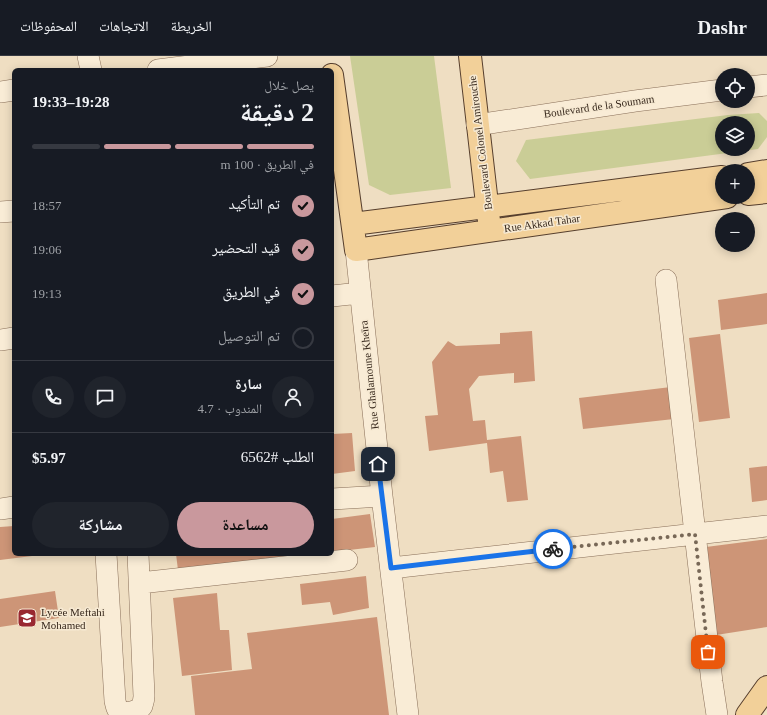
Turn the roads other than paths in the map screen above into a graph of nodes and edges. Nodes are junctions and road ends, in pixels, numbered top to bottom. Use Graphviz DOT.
graph roads {
  1 [pos="88,56"];
  2 [pos="267,56"];
  3 [pos="329,56"];
  4 [pos="470,56"];
  5 [pos="211,60"];
  6 [pos="90,68"];
  7 [pos="169,68"];
  8 [pos="331,68"];
  9 [pos="767,85"];
  10 [pos="755,86"];
  11 [pos="12,90"];
  12 [pos="715,91"];
  13 [pos="0,92"];
  14 [pos="334,102"];
  15 [pos="477,125"];
  16 [pos="339,169"];
  17 [pos="767,171"];
  18 [pos="755,173"];
  19 [pos="715,178"];
  20 [pos="767,192"];
  21 [pos="755,193"];
  22 [pos="715,199"];
  23 [pos="487,207"];
  24 [pos="12,210"];
  25 [pos="0,212"];
  26 [pos="354,224"];
  27 [pos="490,230"];
  28 [pos="356,250"];
  29 [pos="666,280"];
  30 [pos="360,293"];
  31 [pos="334,296"];
  32 [pos="12,338"];
  33 [pos="0,340"];
  34 [pos="382,496"];
  35 [pos="334,499"];
  36 [pos="12,507"];
  37 [pos="0,509"];
  38 [pos="767,526"];
  39 [pos="695,534"];
  40 [pos="106,556"];
  41 [pos="138,556"];
  42 [pos="347,560"];
  43 [pos="391,568"];
  44 [pos="140,583"];
  45 [pos="767,687"];
  46 [pos="408,715"];
  47 [pos="717,715"];
  48 [pos="747,715"];
  1 -- 6 [label="street"];
  2 -- 5 [label="street"];
  3 -- 8 [label="main road"];
  4 -- 15 [label="main road, Boulevard Colonel Amirouche"];
  5 -- 7 [label="street"];
  9 -- 10 [label="street"];
  11 -- 13 [label="street"];
  12 -- 15 [label="street, Boulevard de la Soumam"];
  14 -- 16 [label="main road"];
  15 -- 23 [label="main road, Boulevard Colonel Amirouche"];
  16 -- 26 [label="main road"];
  17 -- 18 [label="main road"];
  19 -- 23 [label="main road, Rue Akkad Tahar"];
  20 -- 21 [label="main road"];
  22 -- 27 [label="main road, Rue Akkad Tahar"];
  23 -- 26 [label="main road, Rue Akkad Tahar"];
  23 -- 27 [label="main road, Boulevard Colonel Amirouche"];
  24 -- 25 [label="street"];
  26 -- 28 [label="main road"];
  27 -- 28 [label="main road, Rue Akkad Tahar"];
  28 -- 30 [label="street, Rue Ghalamoune Kheïra"];
  29 -- 39 [label="street"];
  30 -- 31 [label="street"];
  30 -- 34 [label="street, Rue Ghalamoune Kheïra"];
  32 -- 33 [label="street"];
  34 -- 35 [label="street"];
  34 -- 43 [label="street, Rue Ghalamoune Kheïra"];
  36 -- 37 [label="street"];
  38 -- 39 [label="street"];
  39 -- 43 [label="street"];
  39 -- 47 [label="street"];
  40 -- 44 [label="street"];
  41 -- 44 [label="street"];
  42 -- 44 [label="street"];
  43 -- 46 [label="street, Rue Ghalamoune Kheïra"];
  45 -- 48 [label="main road"];
}
